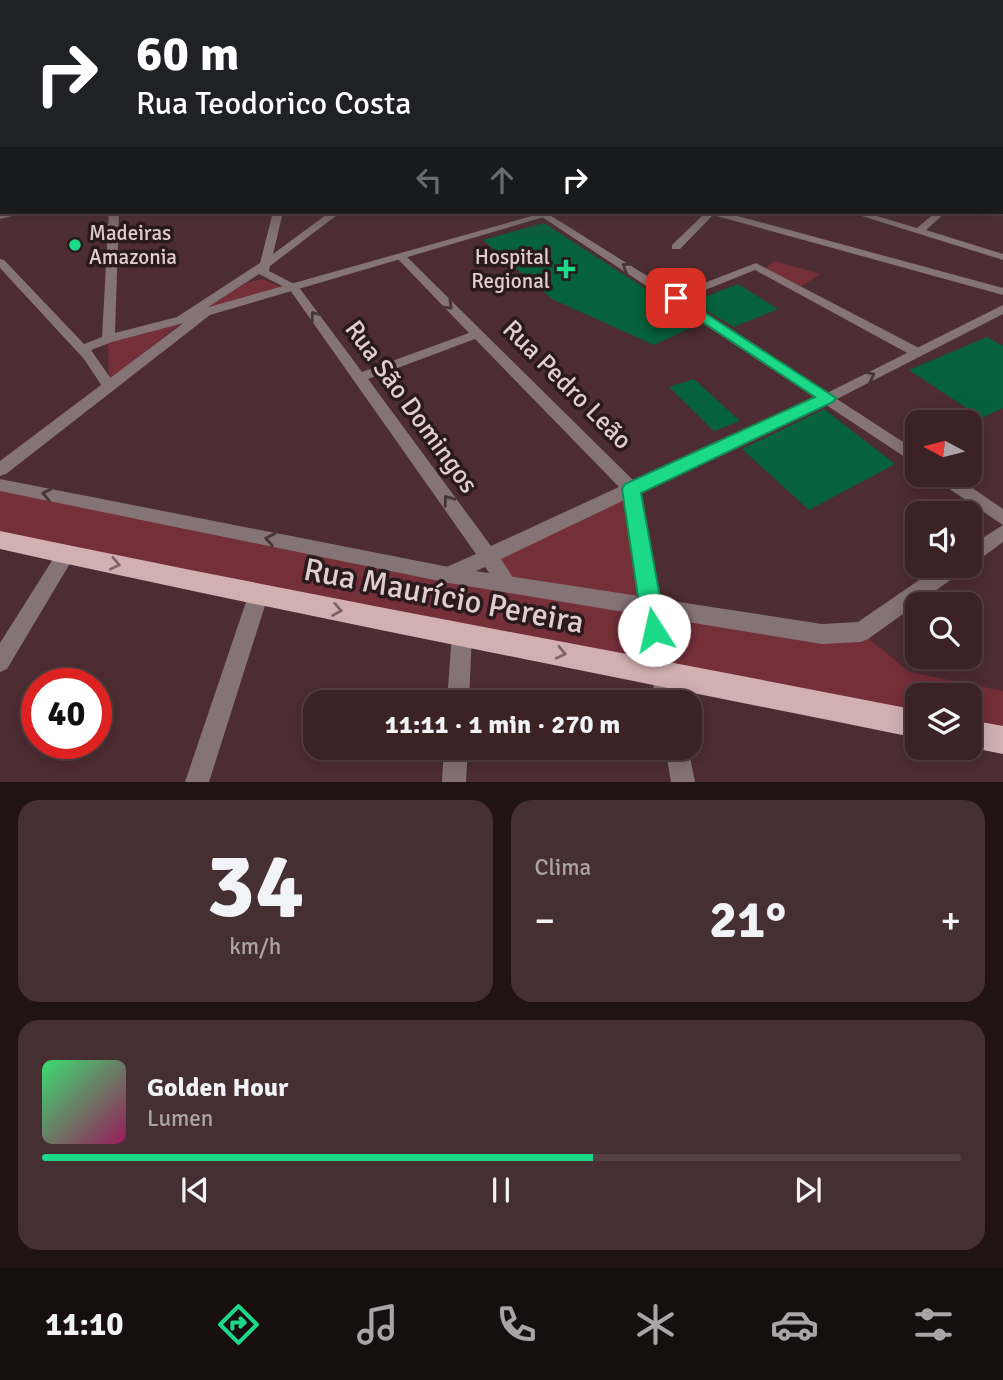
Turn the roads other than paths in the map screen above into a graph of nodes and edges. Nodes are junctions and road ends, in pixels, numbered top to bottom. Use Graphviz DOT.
graph roads {
  1 [pos="114,214"];
  2 [pos="277,214"];
  3 [pos="334,214"];
  4 [pos="547,214"];
  5 [pos="552,214"];
  6 [pos="710,214"];
  7 [pos="719,214"];
  8 [pos="861,214"];
  9 [pos="939,214"];
  10 [pos="919,231"];
  11 [pos="676,247"];
  12 [pos="400,256"];
  13 [pos="1003,257"];
  14 [pos="0,262"];
  15 [pos="263,271"];
  16 [pos="294,288"];
  17 [pos="1003,292"];
  18 [pos="676,298"];
  19 [pos="1003,309"];
  20 [pos="206,312"];
  21 [pos="182,319"];
  22 [pos="477,334"];
  23 [pos="108,339"];
  24 [pos="82,349"];
  25 [pos="916,352"];
  26 [pos="360,377"];
  27 [pos="109,386"];
  28 [pos="828,398"];
  29 [pos="905,451"];
  30 [pos="0,470"];
  31 [pos="0,485"];
  32 [pos="958,487"];
  33 [pos="631,489"];
  34 [pos="1003,518"];
  35 [pos="1003,532"];
  36 [pos="0,540"];
  37 [pos="982,547"];
  38 [pos="66,554"];
  39 [pos="488,555"];
  40 [pos="449,575"];
  41 [pos="938,578"];
  42 [pos="508,584"];
  43 [pos="258,596"];
  44 [pos="650,608"];
  45 [pos="463,632"];
  46 [pos="0,662"];
  47 [pos="661,674"];
  48 [pos="459,690"];
  49 [pos="664,690"];
  50 [pos="905,722"];
  51 [pos="982,736"];
  52 [pos="1003,740"];
  53 [pos="455,760"];
  54 [pos="679,760"];
  55 [pos="197,782"];
  56 [pos="454,782"];
  57 [pos="683,782"];
  1 -- 23 [label="street"];
  2 -- 15 [label="street"];
  3 -- 15 [label="street"];
  4 -- 12 [label="street"];
  18 -- 5 [label="street, one-way"];
  6 -- 11 [label="street"];
  7 -- 17 [label="street"];
  8 -- 10 [label="street"];
  9 -- 10 [label="street"];
  10 -- 13 [label="street"];
  12 -- 16 [label="street"];
  12 -- 22 [label="street, Rua Pedro Leão, one-way"];
  14 -- 24 [label="street"];
  15 -- 16 [label="street"];
  15 -- 21 [label="street"];
  16 -- 20 [label="street"];
  26 -- 16 [label="street, Rua São Domingos, one-way"];
  18 -- 25 [label="street"];
  18 -- 28 [label="street"];
  19 -- 25 [label="street"];
  20 -- 21 [label="street"];
  20 -- 27 [label="street"];
  21 -- 23 [label="street"];
  22 -- 26 [label="street"];
  22 -- 33 [label="street, Rua Pedro Leão"];
  23 -- 24 [label="street"];
  24 -- 27 [label="street"];
  28 -- 25 [label="street, one-way"];
  39 -- 26 [label="street, Rua São Domingos, one-way"];
  27 -- 30 [label="street"];
  28 -- 29 [label="street"];
  28 -- 33 [label="street"];
  40 -- 31 [label="street, Rua Maurício Pereira, one-way"];
  32 -- 34 [label="street"];
  33 -- 39 [label="street"];
  33 -- 44 [label="street, Rua Pedro Leão"];
  35 -- 37 [label="street"];
  36 -- 38 [label="main road, Rua Maurício Pereira"];
  38 -- 43 [label="main road, Rua Maurício Pereira, one-way"];
  38 -- 46 [label="street"];
  39 -- 40 [label="street"];
  39 -- 42 [label="street, Rua São Domingos"];
  40 -- 42 [label="street, Rua Maurício Pereira"];
  41 -- 44 [label="street, Rua Maurício Pereira"];
  42 -- 44 [label="street, Rua Maurício Pereira"];
  43 -- 45 [label="main road, Rua Maurício Pereira, one-way"];
  43 -- 55 [label="street"];
  44 -- 47 [label="street, Rua Pedro Leão"];
  45 -- 47 [label="main road, Rua Maurício Pereira, one-way"];
  45 -- 48 [label="street"];
  47 -- 49 [label="street, Rua Pedro Leão"];
  47 -- 50 [label="main road, Rua Maurício Pereira"];
  51 -- 52 [label="main road"];
  53 -- 56 [label="street"];
  54 -- 57 [label="street"];
}
